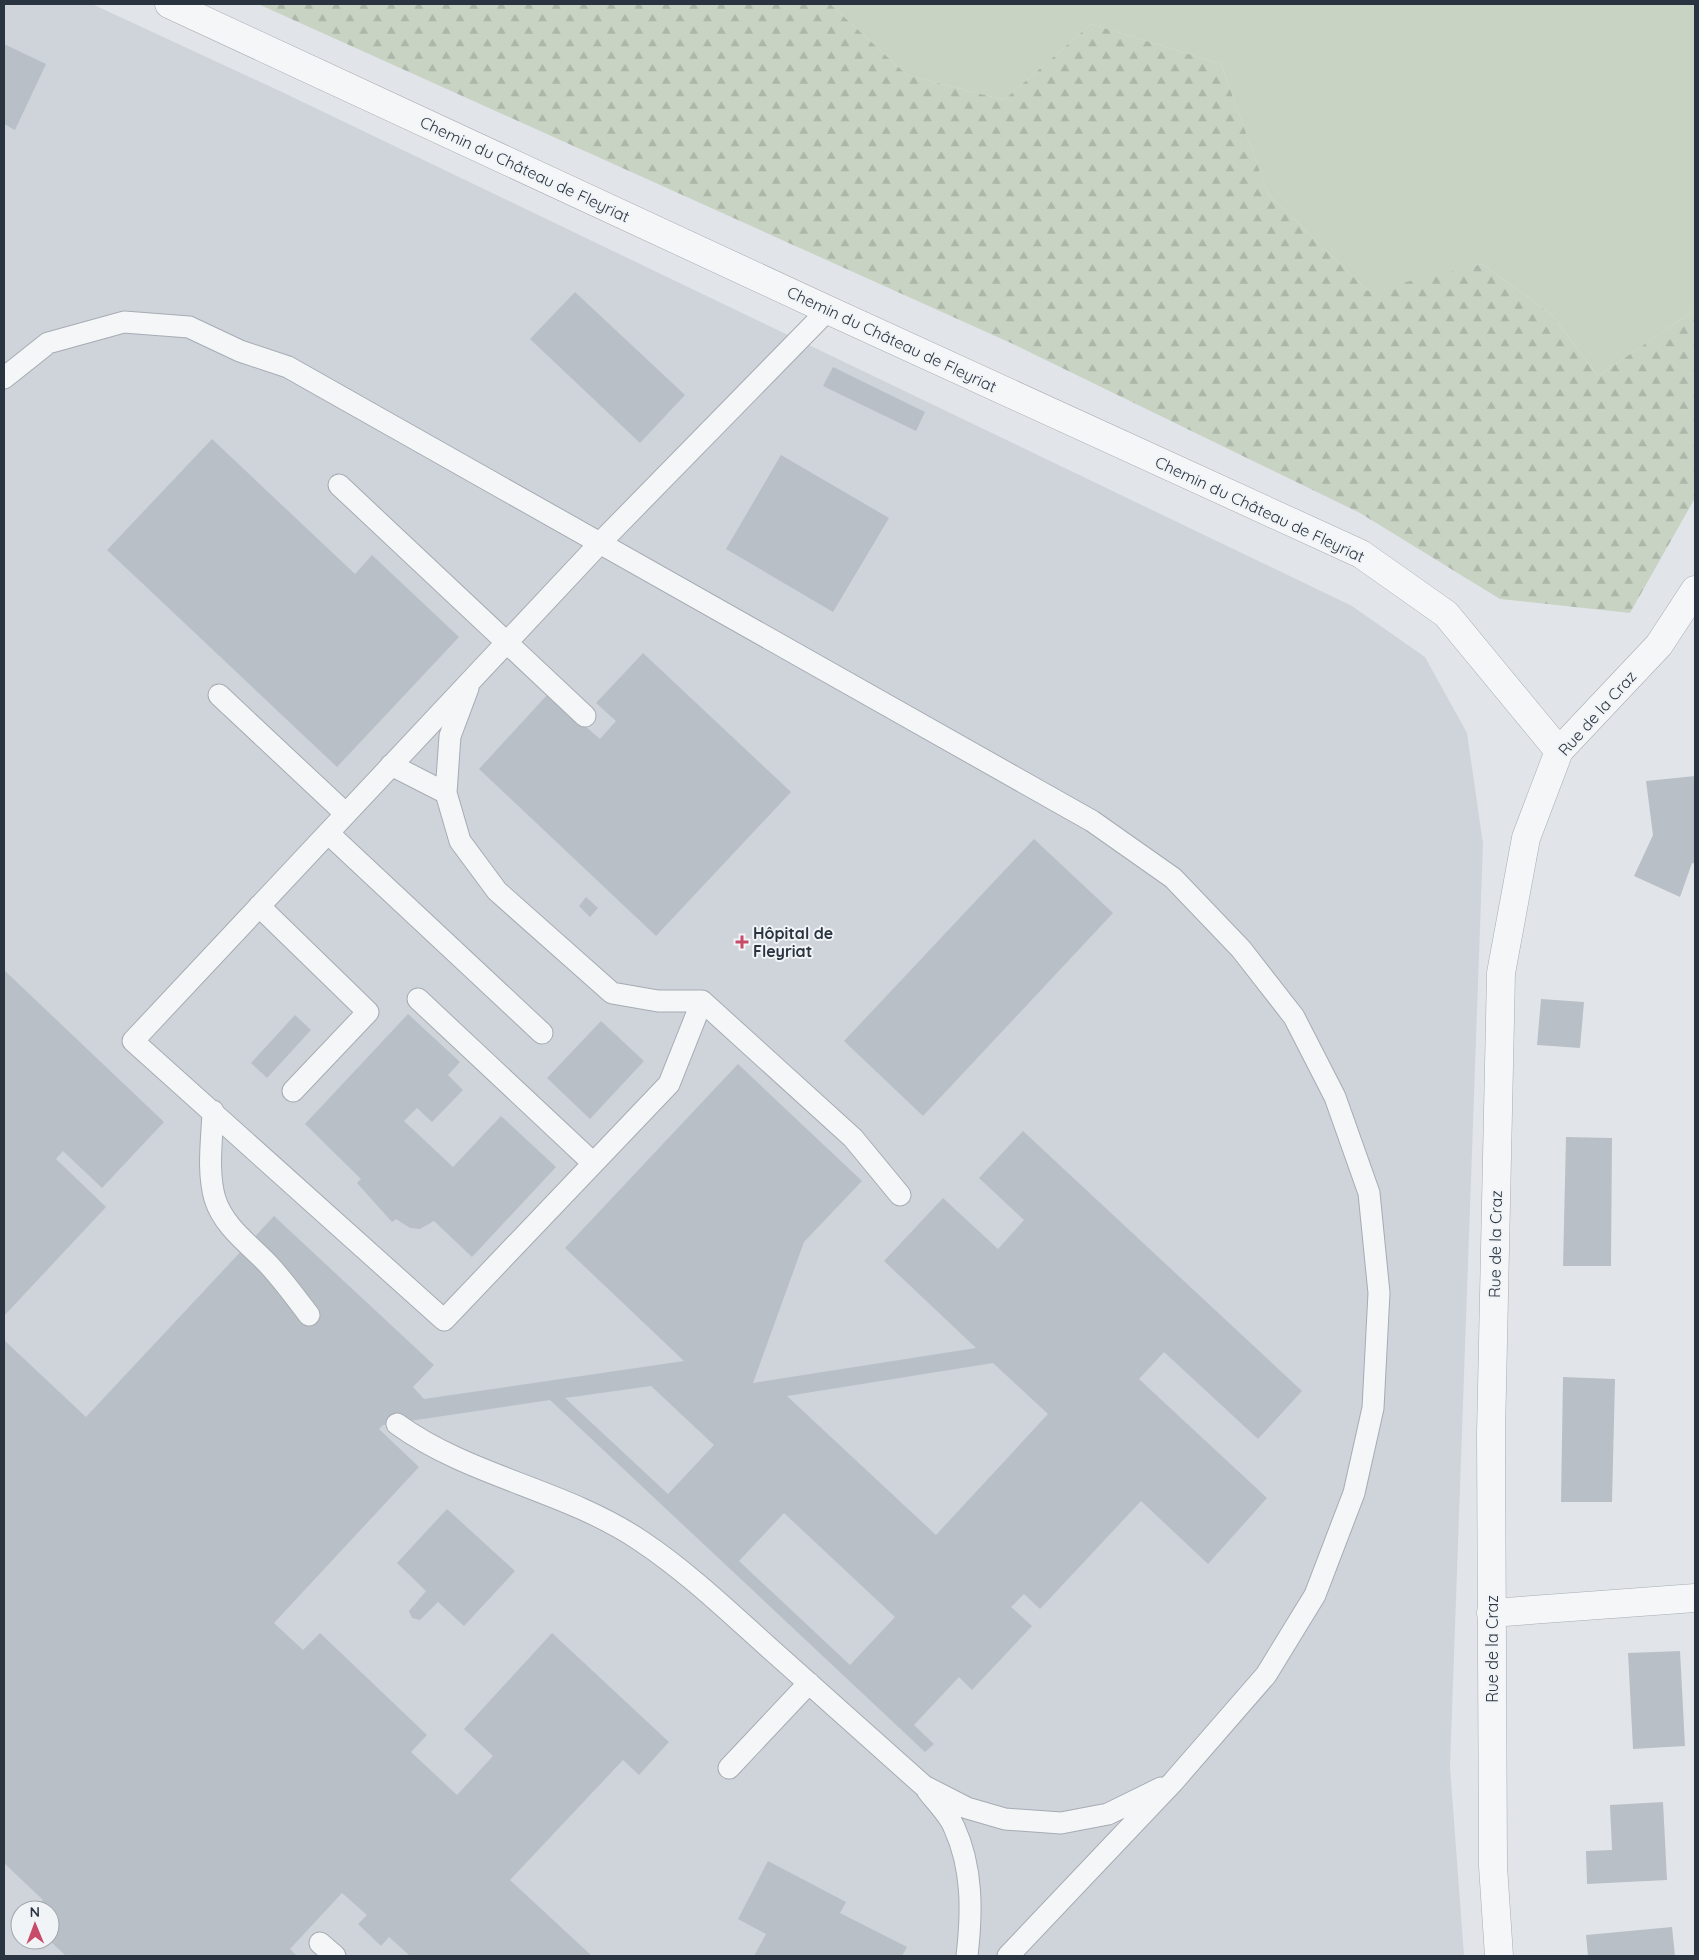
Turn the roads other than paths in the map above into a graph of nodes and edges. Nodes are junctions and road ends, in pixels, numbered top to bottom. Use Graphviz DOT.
graph roads {
  1 [pos="169,4"];
  2 [pos="828,310"];
  3 [pos="4,378"];
  4 [pos="339,485"];
  5 [pos="600,543"];
  6 [pos="1695,590"];
  7 [pos="506,643"];
  8 [pos="472,680"];
  9 [pos="219,695"];
  10 [pos="585,716"];
  11 [pos="1559,751"];
  12 [pos="391,765"];
  13 [pos="446,793"];
  14 [pos="346,814"];
  15 [pos="328,833"];
  16 [pos="259,906"];
  17 [pos="418,999"];
  18 [pos="702,1001"];
  19 [pos="542,1033"];
  20 [pos="293,1092"];
  21 [pos="213,1111"];
  22 [pos="593,1163"];
  23 [pos="900,1195"];
  24 [pos="309,1315"];
  25 [pos="397,1424"];
  26 [pos="1695,1598"];
  27 [pos="1491,1614"];
  28 [pos="809,1683"];
  29 [pos="729,1768"];
  30 [pos="1173,1782"];
  31 [pos="924,1786"];
  32 [pos="968,1956"];
  33 [pos="1008,1956"];
  34 [pos="1499,1956"];
  1 -- 2 [label="street, Chemin du Château de Fleyriat"];
  2 -- 5 [label="lane"];
  2 -- 11 [label="street, Chemin du Château de Fleyriat"];
  3 -- 5 [label="lane"];
  4 -- 7 [label="lane"];
  5 -- 7 [label="lane"];
  5 -- 30 [label="lane"];
  6 -- 11 [label="street, Rue de la Craz"];
  7 -- 8 [label="lane"];
  7 -- 10 [label="lane"];
  8 -- 12 [label="lane"];
  8 -- 13 [label="lane"];
  9 -- 14 [label="lane"];
  11 -- 27 [label="street, Rue de la Craz"];
  12 -- 13 [label="lane"];
  12 -- 14 [label="lane"];
  13 -- 18 [label="lane"];
  14 -- 15 [label="lane"];
  15 -- 16 [label="lane"];
  15 -- 19 [label="lane"];
  16 -- 20 [label="lane"];
  16 -- 21 [label="lane"];
  17 -- 22 [label="lane"];
  18 -- 22 [label="lane"];
  18 -- 23 [label="lane"];
  21 -- 22 [label="lane"];
  21 -- 24 [label="lane"];
  25 -- 28 [label="lane"];
  26 -- 27 [label="street"];
  27 -- 34 [label="street, Rue de la Craz"];
  28 -- 29 [label="lane"];
  28 -- 31 [label="lane"];
  30 -- 31 [label="lane"];
  30 -- 33 [label="lane"];
  31 -- 32 [label="lane"];
}
